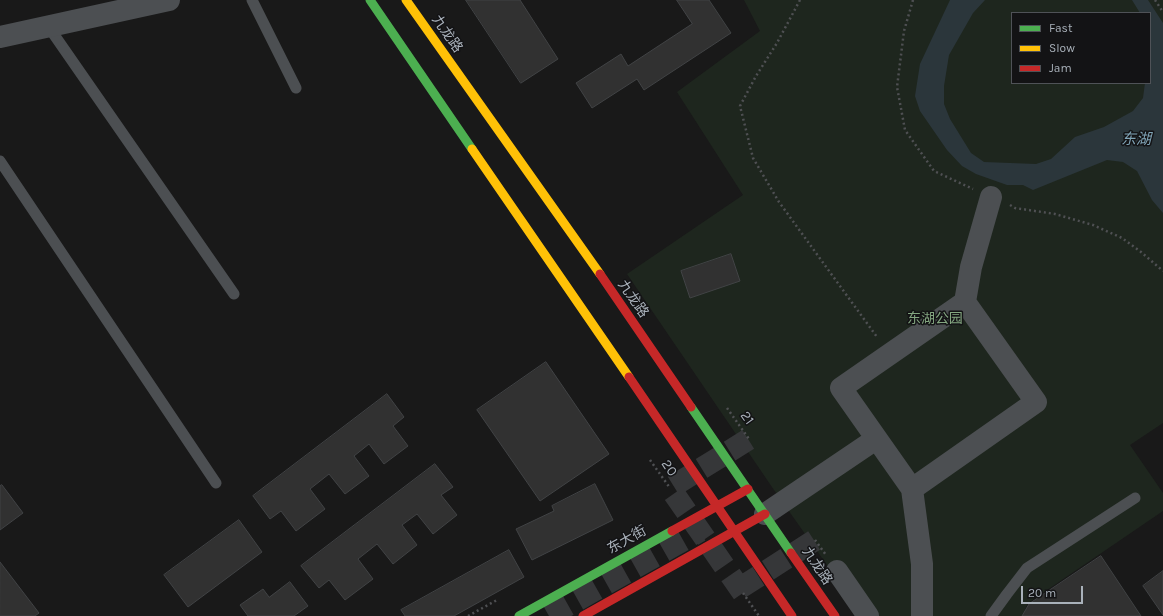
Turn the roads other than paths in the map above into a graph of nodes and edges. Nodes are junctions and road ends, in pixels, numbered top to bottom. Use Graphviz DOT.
graph roads {
  1 [pos="169,0"];
  2 [pos="252,0"];
  3 [pos="370,0"];
  4 [pos="406,0"];
  5 [pos="48,26"];
  6 [pos="0,37"];
  7 [pos="296,88"];
  8 [pos="0,161"];
  9 [pos="991,197"];
  10 [pos="234,294"];
  11 [pos="965,302"];
  12 [pos="876,439"];
  13 [pos="216,482"];
  14 [pos="748,489"];
  15 [pos="912,489"];
  16 [pos="1135,498"];
  17 [pos="717,506"];
  18 [pos="765,514"];
  19 [pos="734,532"];
  20 [pos="838,571"];
  21 [pos="519,616"];
  22 [pos="583,616"];
  23 [pos="792,616"];
  24 [pos="835,616"];
  25 [pos="868,616"];
  26 [pos="922,616"];
  27 [pos="992,616"];
  1 -- 5 [label="street"];
  2 -- 7 [label="lane"];
  3 -- 17 [label="main road"];
  4 -- 14 [label="main road, 九龙路"];
  5 -- 6 [label="street"];
  5 -- 10 [label="lane"];
  8 -- 13 [label="lane"];
  9 -- 11 [label="street"];
  11 -- 12 [label="street"];
  11 -- 15 [label="street"];
  12 -- 15 [label="street"];
  12 -- 18 [label="street"];
  14 -- 17 [label="main road, 东大街"];
  14 -- 18 [label="main road, 九龙路"];
  15 -- 26 [label="street"];
  16 -- 27 [label="lane"];
  17 -- 19 [label="main road"];
  17 -- 21 [label="main road, 东大街"];
  18 -- 19 [label="main road"];
  18 -- 24 [label="main road, 九龙路"];
  19 -- 22 [label="main road"];
  19 -- 23 [label="main road"];
  20 -- 25 [label="street"];
}
